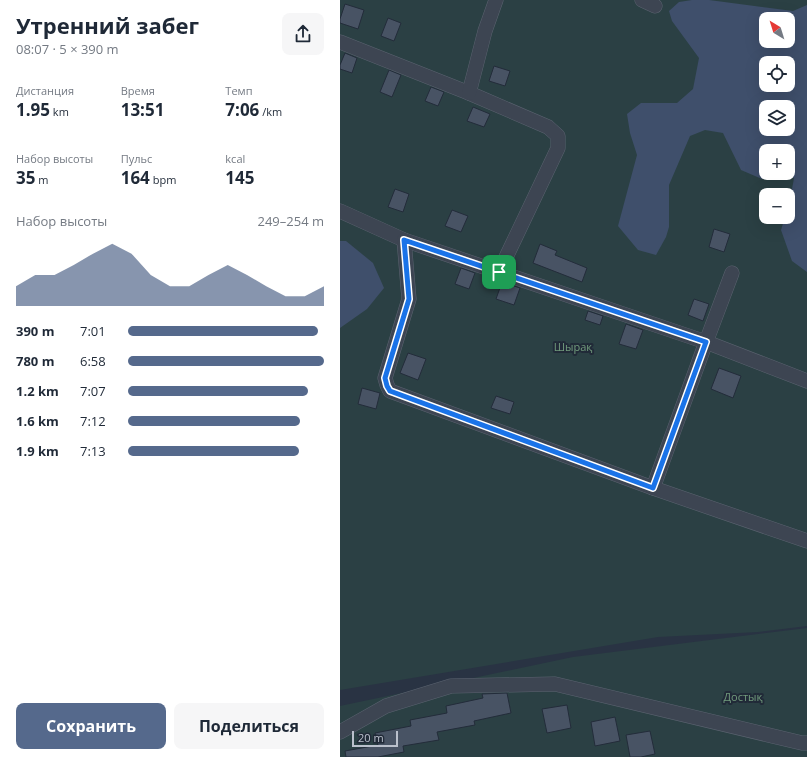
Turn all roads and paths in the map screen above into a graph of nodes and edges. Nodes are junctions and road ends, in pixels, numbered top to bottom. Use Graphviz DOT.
graph roads {
  1 [pos="496,0"];
  2 [pos="340,42"];
  3 [pos="469,93"];
  4 [pos="340,211"];
  5 [pos="404,240"];
  6 [pos="499,272"];
  7 [pos="732,272"];
  8 [pos="706,342"];
  9 [pos="807,381"];
  10 [pos="653,488"];
  11 [pos="807,541"];
  12 [pos="340,732"];
  13 [pos="804,748"];
  1 -- 3 [label="street"];
  2 -- 3 [label="street"];
  3 -- 6 [label="street"];
  4 -- 5 [label="street"];
  5 -- 6 [label="street"];
  5 -- 10 [label="street"];
  6 -- 8 [label="street"];
  7 -- 8 [label="street"];
  8 -- 9 [label="street"];
  8 -- 10 [label="street"];
  10 -- 11 [label="street"];
  12 -- 13 [label="street"];
}
